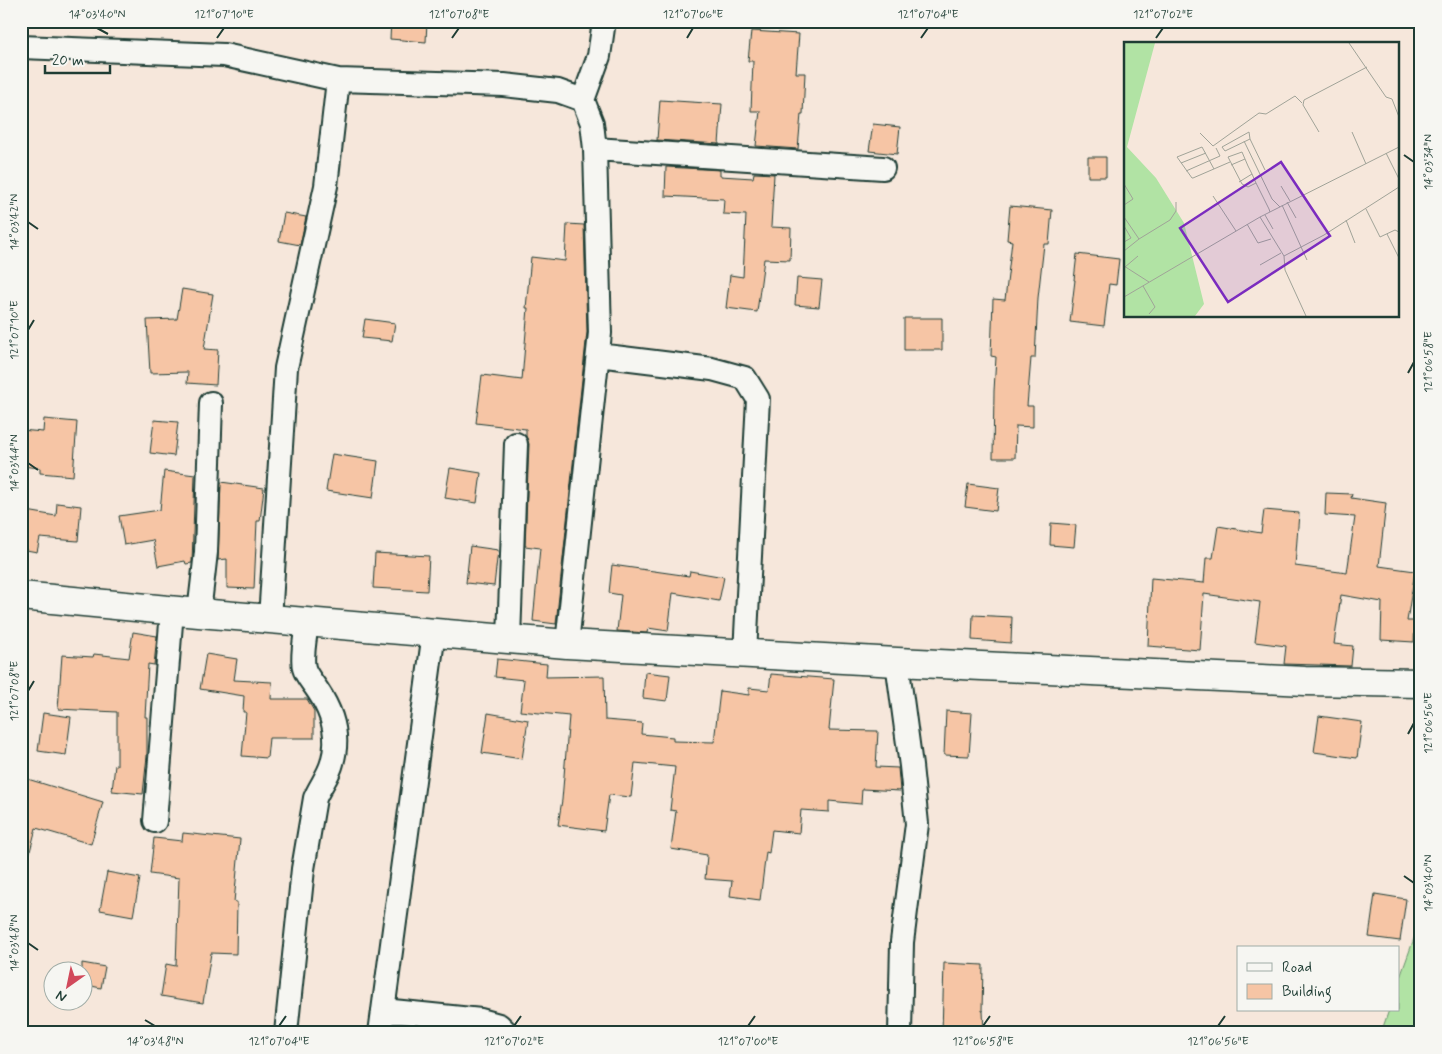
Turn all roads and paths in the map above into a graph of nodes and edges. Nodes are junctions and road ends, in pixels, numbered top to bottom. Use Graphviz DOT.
graph roads {
  1 [pos="604,21"];
  2 [pos="21,47"];
  3 [pos="338,80"];
  4 [pos="583,100"];
  5 [pos="595,148"];
  6 [pos="883,168"];
  7 [pos="598,355"];
  8 [pos="211,403"];
  9 [pos="516,444"];
  10 [pos="21,596"];
  11 [pos="172,611"];
  12 [pos="200,613"];
  13 [pos="270,619"];
  14 [pos="307,622"];
  15 [pos="434,632"];
  16 [pos="509,638"];
  17 [pos="567,644"];
  18 [pos="745,654"];
  19 [pos="896,662"];
  20 [pos="1421,684"];
  21 [pos="155,821"];
  22 [pos="383,1010"];
  23 [pos="286,1033"];
  24 [pos="380,1033"];
  25 [pos="507,1033"];
  26 [pos="900,1033"];
  1 -- 4 [label="street"];
  2 -- 3 [label="street"];
  3 -- 4 [label="street"];
  3 -- 13 [label="street"];
  4 -- 5 [label="street"];
  5 -- 6 [label="street"];
  5 -- 7 [label="street"];
  7 -- 17 [label="street"];
  7 -- 18 [label="street"];
  8 -- 12 [label="street"];
  9 -- 16 [label="street"];
  10 -- 11 [label="street"];
  11 -- 12 [label="street"];
  11 -- 21 [label="street"];
  12 -- 13 [label="street"];
  13 -- 14 [label="street"];
  14 -- 15 [label="street"];
  14 -- 23 [label="street"];
  15 -- 16 [label="street"];
  15 -- 22 [label="street"];
  16 -- 17 [label="street"];
  17 -- 18 [label="street"];
  18 -- 19 [label="street"];
  19 -- 20 [label="street"];
  19 -- 26 [label="street"];
  22 -- 24 [label="street"];
  22 -- 25 [label="street"];
}
